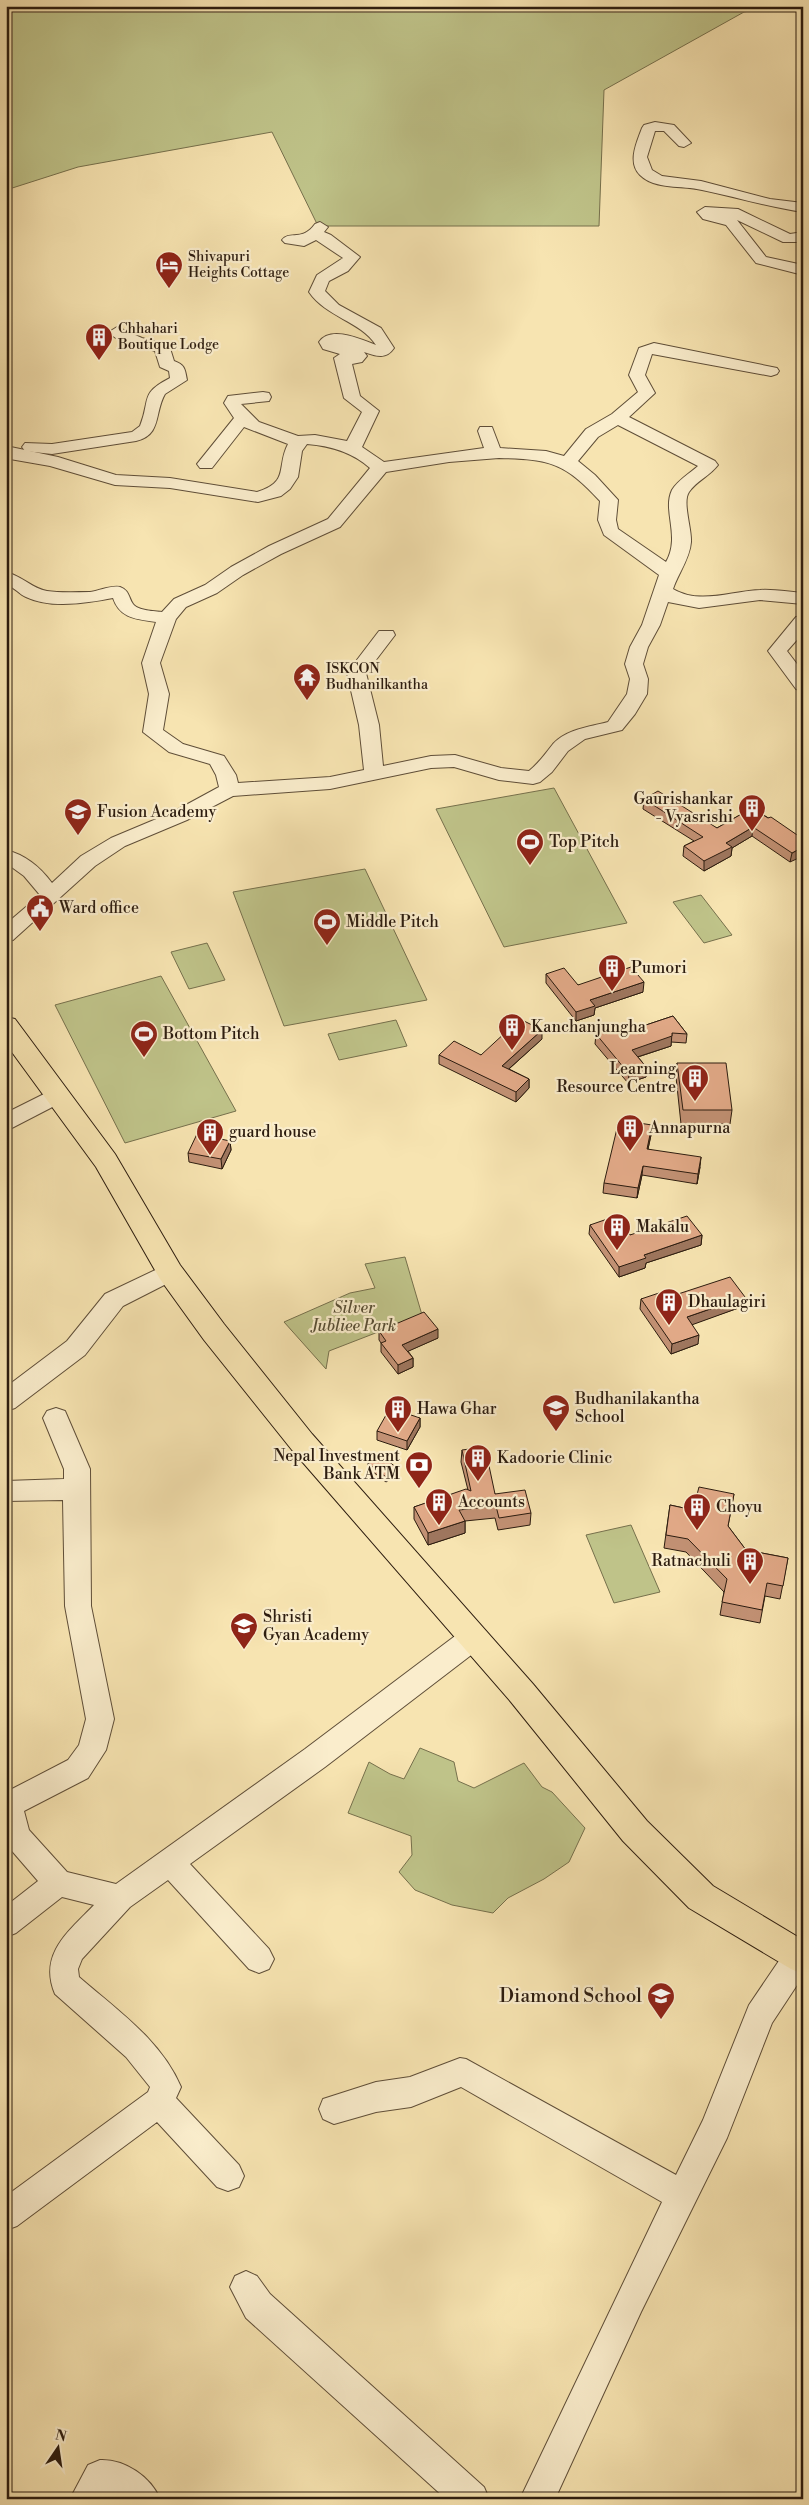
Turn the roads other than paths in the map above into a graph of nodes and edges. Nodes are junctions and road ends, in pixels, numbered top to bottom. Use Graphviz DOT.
graph roads {
  1 [pos="684,143"];
  2 [pos="803,208"];
  3 [pos="803,237"];
  4 [pos="290,240"];
  5 [pos="803,270"];
  6 [pos="117,332"];
  7 [pos="770,372"];
  8 [pos="263,397"];
  9 [pos="243,418"];
  10 [pos="618,418"];
  11 [pos="486,431"];
  12 [pos="6,440"];
  13 [pos="297,441"];
  14 [pos="353,447"];
  15 [pos="6,451"];
  16 [pos="494,454"];
  17 [pos="568,462"];
  18 [pos="206,464"];
  19 [pos="380,468"];
  20 [pos="6,577"];
  21 [pos="666,582"];
  22 [pos="803,599"];
  23 [pos="167,618"];
  24 [pos="803,621"];
  25 [pos="386,634"];
  26 [pos="803,685"];
  27 [pos="374,774"];
  28 [pos="229,790"];
  29 [pos="6,856"];
  30 [pos="50,896"];
  31 [pos="6,934"];
  32 [pos="7,1026"];
  33 [pos="58,1094"];
  34 [pos="6,1123"];
  35 [pos="170,1272"];
  36 [pos="6,1401"];
  37 [pos="56,1418"];
  38 [pos="76,1489"];
  39 [pos="6,1492"];
  40 [pos="473,1638"];
  41 [pos="7,1802"];
  42 [pos="169,1861"];
  43 [pos="58,1883"];
  44 [pos="120,1898"];
  45 [pos="6,1924"];
  46 [pos="801,1957"];
  47 [pos="259,1959"];
  48 [pos="159,2102"];
  49 [pos="334,2110"];
  50 [pos="228,2176"];
  51 [pos="682,2196"];
  52 [pos="6,2215"];
  53 [pos="246,2287"];
  54 [pos="87,2499"];
  55 [pos="143,2499"];
  56 [pos="472,2499"];
  57 [pos="537,2499"];
  1 -- 2 [label="street"];
  3 -- 5 [label="street"];
  4 -- 14 [label="street"];
  6 -- 12 [label="street"];
  7 -- 10 [label="street"];
  8 -- 9 [label="street"];
  9 -- 13 [label="street"];
  9 -- 18 [label="street"];
  10 -- 17 [label="street"];
  10 -- 21 [label="street"];
  11 -- 16 [label="street"];
  13 -- 14 [label="street"];
  13 -- 15 [label="street"];
  14 -- 19 [label="street"];
  16 -- 17 [label="street"];
  16 -- 19 [label="street"];
  17 -- 21 [label="street"];
  19 -- 23 [label="street"];
  20 -- 23 [label="street"];
  21 -- 22 [label="street"];
  21 -- 27 [label="street"];
  23 -- 28 [label="street"];
  24 -- 26 [label="street"];
  25 -- 27 [label="street"];
  27 -- 28 [label="street"];
  28 -- 30 [label="street"];
  29 -- 30 [label="street"];
  30 -- 31 [label="street"];
  32 -- 33 [label="main road"];
  33 -- 34 [label="street"];
  33 -- 35 [label="main road"];
  35 -- 36 [label="street"];
  35 -- 40 [label="main road"];
  37 -- 38 [label="street"];
  38 -- 39 [label="street"];
  38 -- 41 [label="street"];
  40 -- 42 [label="street"];
  40 -- 46 [label="main road"];
  41 -- 43 [label="street"];
  42 -- 44 [label="street"];
  42 -- 47 [label="street"];
  43 -- 44 [label="street"];
  43 -- 45 [label="street"];
  44 -- 48 [label="street"];
  46 -- 51 [label="street"];
  48 -- 50 [label="street"];
  48 -- 52 [label="street"];
  49 -- 51 [label="street"];
  51 -- 57 [label="street"];
  53 -- 56 [label="street"];
  54 -- 55 [label="street"];
}
